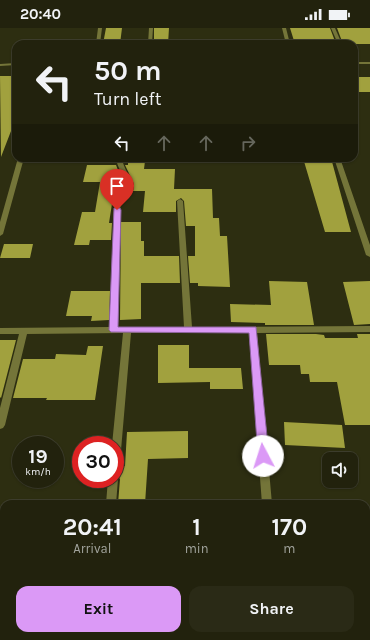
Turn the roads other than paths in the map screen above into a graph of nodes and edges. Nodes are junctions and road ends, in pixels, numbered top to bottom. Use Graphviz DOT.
graph roads {
  1 [pos="100,28"];
  2 [pos="151,28"];
  3 [pos="284,28"];
  4 [pos="333,28"];
  5 [pos="98,40"];
  6 [pos="150,40"];
  7 [pos="287,40"];
  8 [pos="338,40"];
  9 [pos="358,63"];
  10 [pos="370,63"];
  11 [pos="0,64"];
  12 [pos="12,64"];
  13 [pos="20,162"];
  14 [pos="119,162"];
  15 [pos="338,162"];
  16 [pos="180,201"];
  17 [pos="0,234"];
  18 [pos="370,255"];
  19 [pos="188,329"];
  20 [pos="253,329"];
  21 [pos="370,329"];
  22 [pos="114,330"];
  23 [pos="127,330"];
  24 [pos="0,331"];
  25 [pos="24,331"];
  26 [pos="0,425"];
  27 [pos="117,436"];
  28 [pos="112,488"];
  29 [pos="111,500"];
  30 [pos="267,500"];
  1 -- 5 [label="street"];
  2 -- 6 [label="street"];
  3 -- 7 [label="street"];
  4 -- 8 [label="street"];
  9 -- 10 [label="street"];
  11 -- 12 [label="street"];
  13 -- 17 [label="street"];
  14 -- 22 [label="street"];
  15 -- 18 [label="street"];
  16 -- 19 [label="street"];
  19 -- 20 [label="street"];
  19 -- 23 [label="street"];
  20 -- 21 [label="street"];
  20 -- 30 [label="street"];
  22 -- 23 [label="street"];
  22 -- 25 [label="street"];
  23 -- 27 [label="street"];
  24 -- 25 [label="street"];
  25 -- 26 [label="street"];
  28 -- 29 [label="street"];
}
